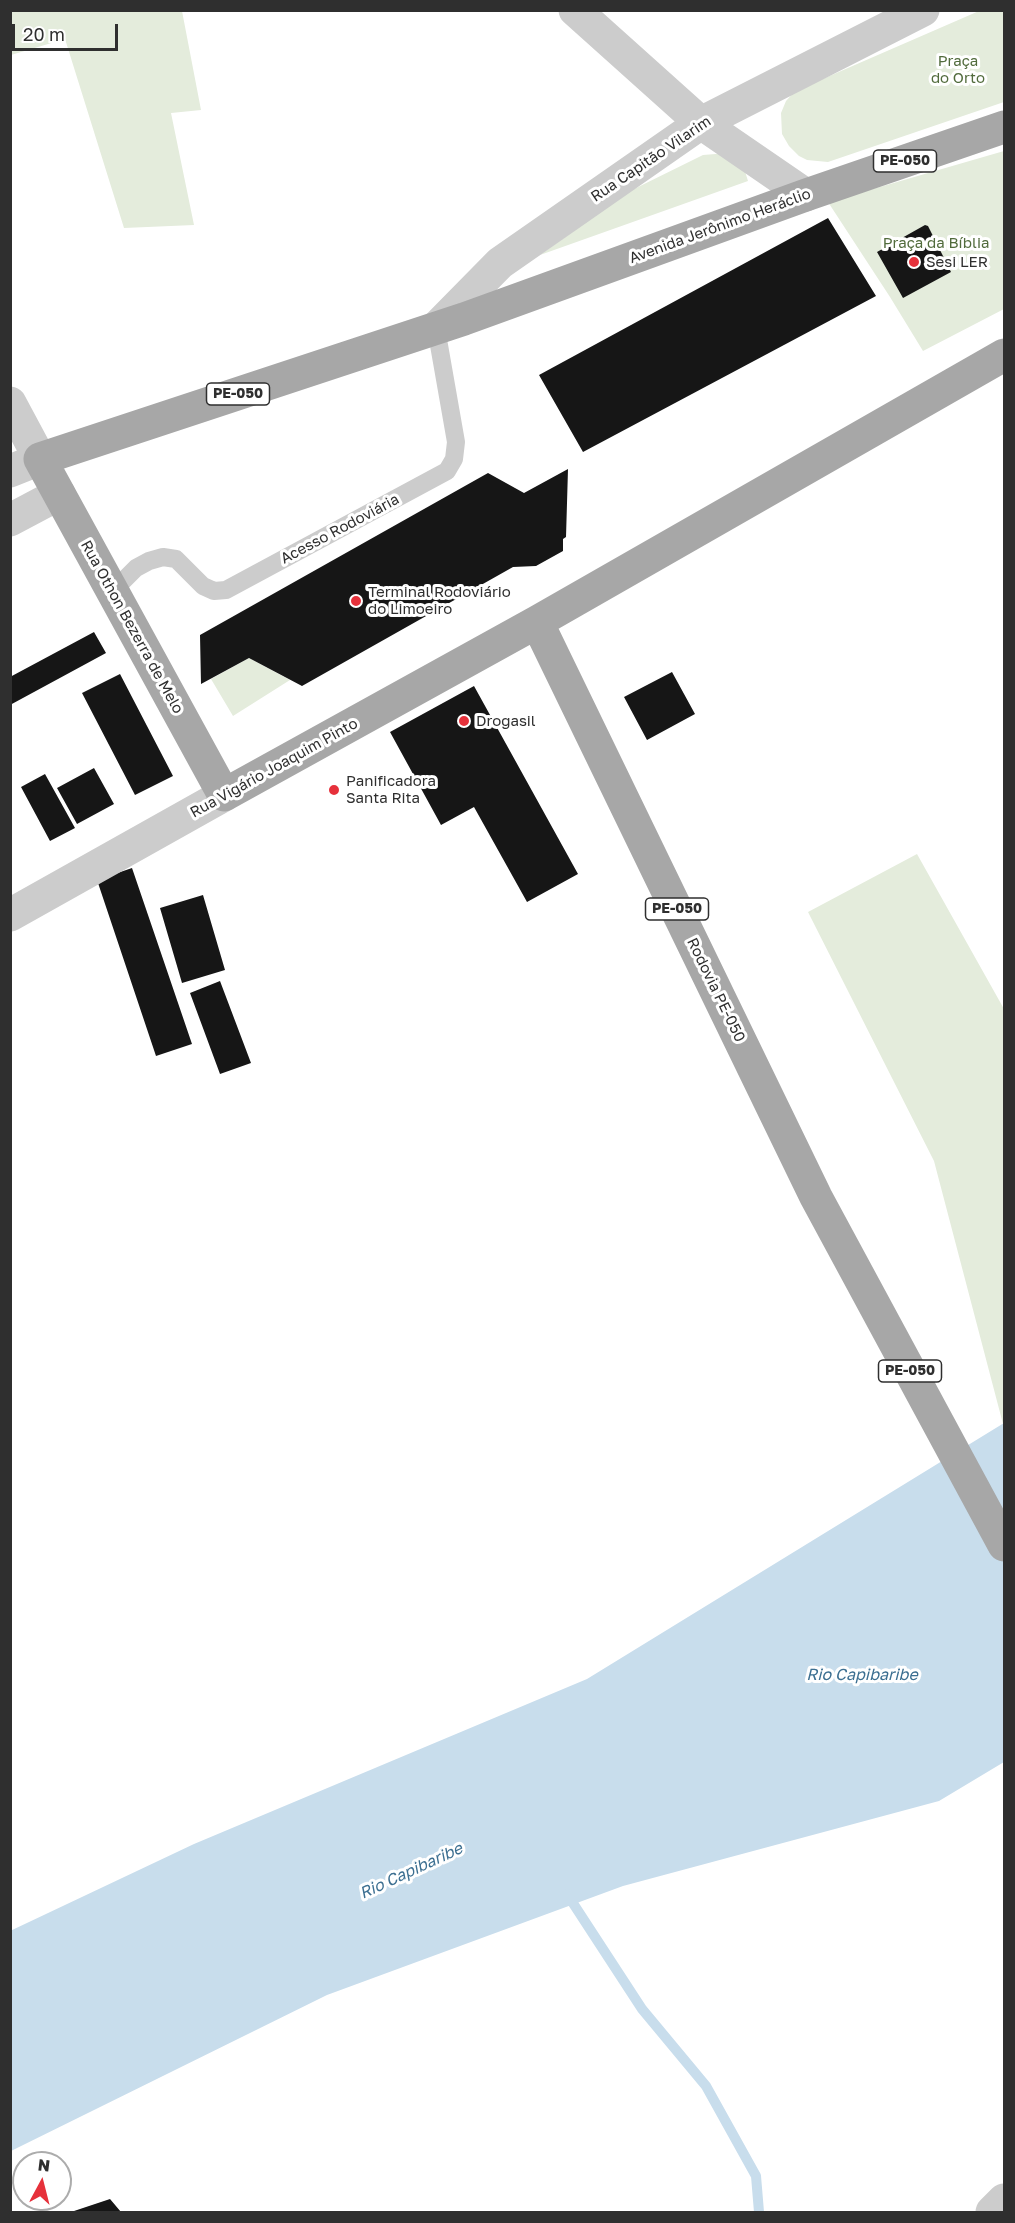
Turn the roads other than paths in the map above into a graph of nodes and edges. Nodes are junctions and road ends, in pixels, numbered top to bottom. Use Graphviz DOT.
graph roads {
  1 [pos="575,10"];
  2 [pos="922,10"];
  3 [pos="701,123"];
  4 [pos="1005,127"];
  5 [pos="806,195"];
  6 [pos="436,328"];
  7 [pos="1005,355"];
  8 [pos="10,403"];
  9 [pos="25,465"];
  10 [pos="59,494"];
  11 [pos="10,520"];
  12 [pos="111,592"];
  13 [pos="537,622"];
  14 [pos="224,795"];
  15 [pos="10,915"];
  16 [pos="1005,1545"];
  17 [pos="1005,2200"];
  18 [pos="992,2212"];
  1 -- 3 [label="street"];
  2 -- 3 [label="street, Rua Capitão Vilarim"];
  3 -- 5 [label="street"];
  3 -- 6 [label="street, Rua Capitão Vilarim"];
  4 -- 5 [label="main road, Avenida Jerônimo Heráclio / PE-050"];
  5 -- 6 [label="main road, Avenida Jerônimo Heráclio / PE-050"];
  6 -- 9 [label="main road, PE-050"];
  6 -- 12 [label="lane, Acesso Rodoviária"];
  7 -- 13 [label="main road"];
  8 -- 9 [label="street"];
  9 -- 10 [label="main road, Rua Othon Bezerra de Melo"];
  10 -- 11 [label="street"];
  10 -- 12 [label="main road, Rua Othon Bezerra de Melo"];
  12 -- 14 [label="main road, Rua Othon Bezerra de Melo"];
  13 -- 14 [label="main road, Rua Vigário Joaquim Pinto"];
  13 -- 16 [label="main road, Rodovia PE-050 / PE-050"];
  14 -- 15 [label="street, Rua Vigário Joaquim Pinto"];
  17 -- 18 [label="street"];
}
